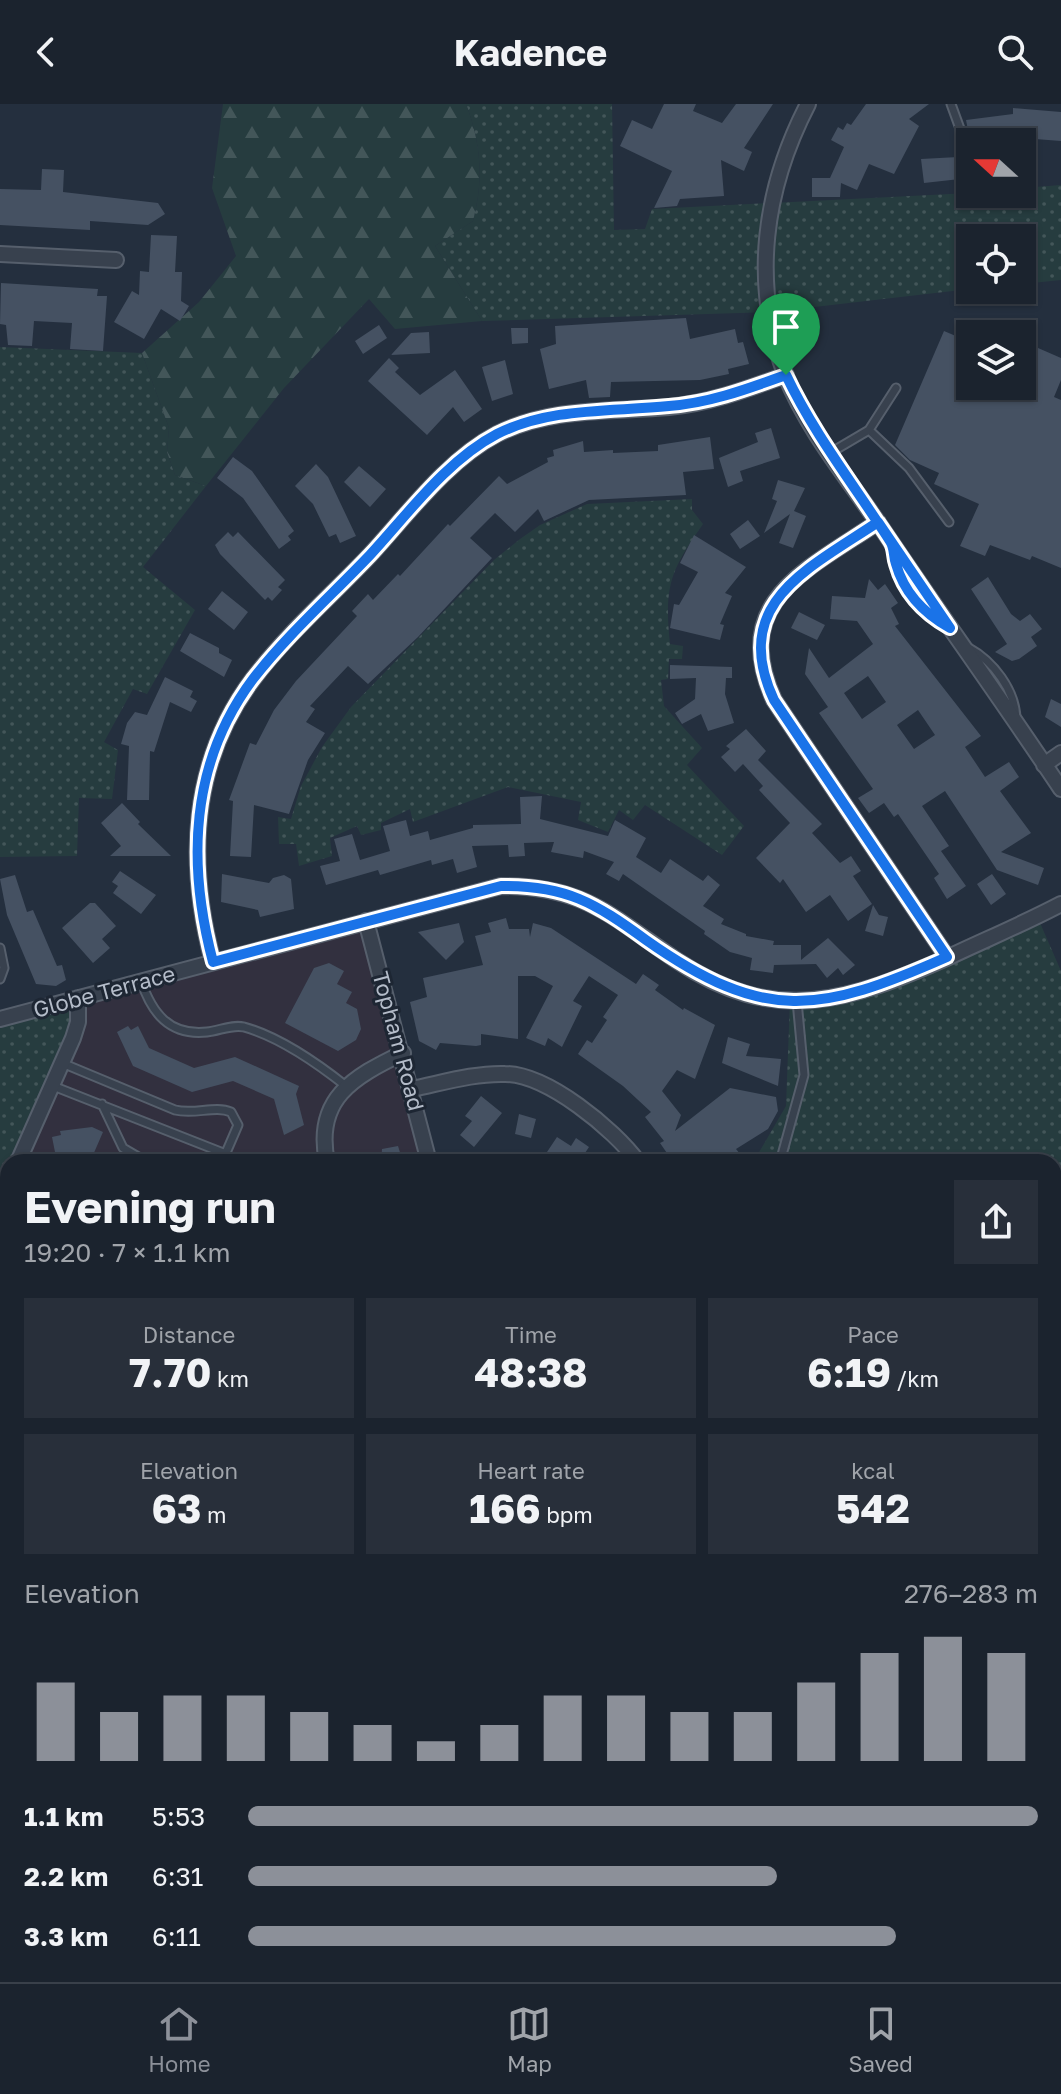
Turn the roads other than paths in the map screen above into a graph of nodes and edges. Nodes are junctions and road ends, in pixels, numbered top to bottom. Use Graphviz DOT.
graph roads {
  1 [pos="808,104"];
  2 [pos="951,104"];
  3 [pos="960,128"];
  4 [pos="0,254"];
  5 [pos="116,260"];
  6 [pos="786,375"];
  7 [pos="896,388"];
  8 [pos="869,430"];
  9 [pos="830,453"];
  10 [pos="878,522"];
  11 [pos="949,522"];
  12 [pos="1061,753"];
  13 [pos="1044,765"];
  14 [pos="1061,789"];
  15 [pos="1061,904"];
  16 [pos="366,921"];
  17 [pos="0,948"];
  18 [pos="947,957"];
  19 [pos="213,962"];
  20 [pos="0,979"];
  21 [pos="141,981"];
  22 [pos="78,998"];
  23 [pos="797,1001"];
  24 [pos="0,1019"];
  25 [pos="403,1053"];
  26 [pos="62,1063"];
  27 [pos="52,1085"];
  28 [pos="346,1086"];
  29 [pos="412,1089"];
  30 [pos="101,1103"];
  31 [pos="22,1154"];
  32 [pos="133,1154"];
  33 [pos="215,1154"];
  34 [pos="226,1154"];
  35 [pos="325,1154"];
  36 [pos="427,1154"];
  37 [pos="631,1154"];
  38 [pos="782,1154"];
  1 -- 6 [label="street"];
  2 -- 3 [label="lane"];
  4 -- 5 [label="street"];
  6 -- 9 [label="street"];
  6 -- 19 [label="street"];
  7 -- 8 [label="lane"];
  8 -- 9 [label="lane"];
  8 -- 11 [label="lane"];
  9 -- 10 [label="street"];
  10 -- 13 [label="street"];
  10 -- 18 [label="street"];
  12 -- 13 [label="street"];
  13 -- 14 [label="street"];
  15 -- 18 [label="street, Globe Terrace"];
  16 -- 19 [label="street, Globe Terrace"];
  16 -- 23 [label="street, Globe Terrace"];
  16 -- 25 [label="street, Topham Road"];
  17 -- 20 [label="lane"];
  18 -- 23 [label="street, Globe Terrace"];
  19 -- 21 [label="street, Globe Terrace"];
  21 -- 22 [label="street, Globe Terrace"];
  21 -- 28 [label="lane"];
  22 -- 24 [label="street, Globe Terrace"];
  22 -- 26 [label="street"];
  23 -- 38 [label="lane"];
  25 -- 28 [label="street"];
  25 -- 29 [label="street, Topham Road"];
  26 -- 27 [label="street"];
  26 -- 34 [label="lane"];
  27 -- 30 [label="lane"];
  27 -- 31 [label="street"];
  28 -- 35 [label="street"];
  29 -- 36 [label="street, Topham Road"];
  29 -- 37 [label="street"];
  30 -- 32 [label="lane"];
  30 -- 33 [label="lane"];
}
